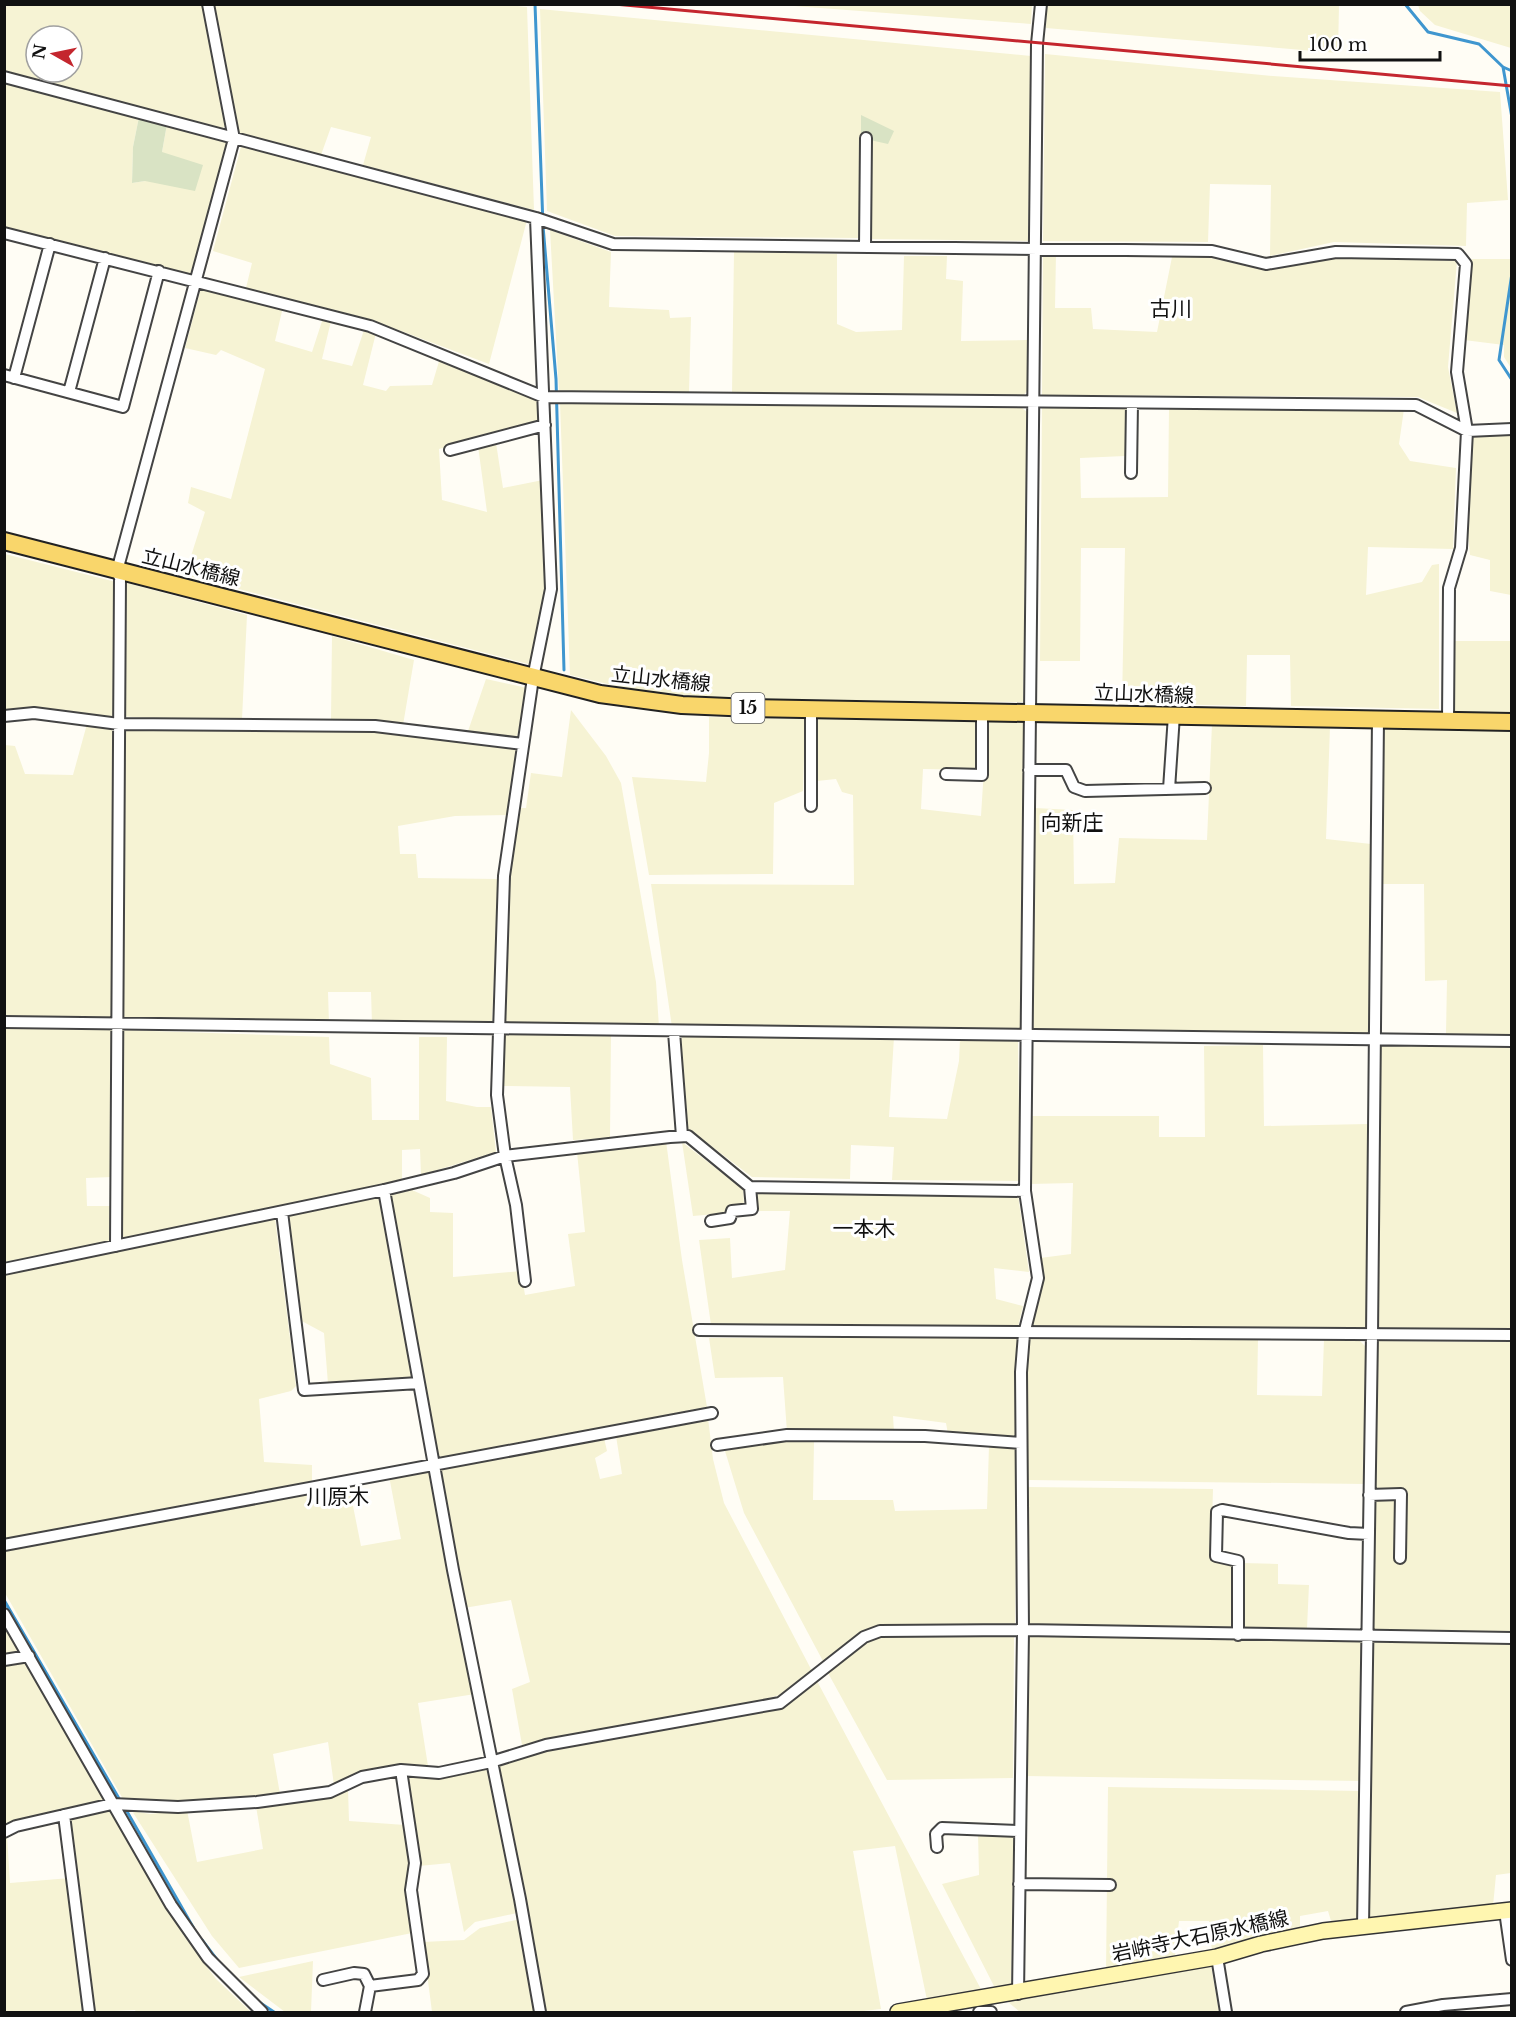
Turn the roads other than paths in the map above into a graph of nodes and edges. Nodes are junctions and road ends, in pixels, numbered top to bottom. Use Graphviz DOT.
graph roads {
  1 [pos="208,4"];
  2 [pos="1041,4"];
  3 [pos="4,77"];
  4 [pos="866,138"];
  5 [pos="234,139"];
  6 [pos="536,218"];
  7 [pos="4,233"];
  8 [pos="50,244"];
  9 [pos="865,247"];
  10 [pos="1035,249"];
  11 [pos="105,258"];
  12 [pos="159,271"];
  13 [pos="198,280"];
  14 [pos="9,377"];
  15 [pos="69,392"];
  16 [pos="544,397"];
  17 [pos="1033,402"];
  18 [pos="1132,403"];
  19 [pos="545,425"];
  20 [pos="1512,429"];
  21 [pos="1467,431"];
  22 [pos="450,450"];
  23 [pos="1131,473"];
  24 [pos="4,541"];
  25 [pos="117,571"];
  26 [pos="533,678"];
  27 [pos="811,710"];
  28 [pos="982,712"];
  29 [pos="1029,712"];
  30 [pos="1174,715"];
  31 [pos="4,716"];
  32 [pos="1378,719"];
  33 [pos="1448,720"];
  34 [pos="1512,722"];
  35 [pos="118,723"];
  36 [pos="523,744"];
  37 [pos="1029,770"];
  38 [pos="946,774"];
  39 [pos="1204,788"];
  40 [pos="1169,789"];
  41 [pos="811,806"];
  42 [pos="4,1022"];
  43 [pos="117,1024"];
  44 [pos="497,1029"];
  45 [pos="674,1032"];
  46 [pos="1029,1037"];
  47 [pos="1375,1041"];
  48 [pos="1512,1041"];
  49 [pos="682,1136"];
  50 [pos="505,1156"];
  51 [pos="750,1187"];
  52 [pos="384,1190"];
  53 [pos="1025,1191"];
  54 [pos="282,1212"];
  55 [pos="711,1221"];
  56 [pos="116,1246"];
  57 [pos="4,1269"];
  58 [pos="525,1281"];
  59 [pos="699,1330"];
  60 [pos="1024,1334"];
  61 [pos="1372,1335"];
  62 [pos="1512,1335"];
  63 [pos="419,1383"];
  64 [pos="712,1413"];
  65 [pos="1021,1443"];
  66 [pos="717,1445"];
  67 [pos="434,1464"];
  68 [pos="1370,1495"];
  69 [pos="1369,1534"];
  70 [pos="4,1545"];
  71 [pos="1400,1558"];
  72 [pos="4,1614"];
  73 [pos="1023,1630"];
  74 [pos="1238,1635"];
  75 [pos="1367,1637"];
  76 [pos="1512,1638"];
  77 [pos="29,1656"];
  78 [pos="4,1660"];
  79 [pos="491,1762"];
  80 [pos="401,1770"];
  81 [pos="112,1804"];
  82 [pos="64,1815"];
  83 [pos="1020,1831"];
  84 [pos="4,1832"];
  85 [pos="937,1847"];
  86 [pos="1019,1884"];
  87 [pos="1110,1885"];
  88 [pos="1508,1911"];
  89 [pos="1362,1927"];
  90 [pos="1217,1957"];
  91 [pos="1512,1960"];
  92 [pos="322,1980"];
  93 [pos="370,1986"];
  94 [pos="1018,1994"];
  95 [pos="1512,1999"];
  96 [pos="89,2013"];
  97 [pos="262,2013"];
  98 [pos="365,2013"];
  99 [pos="540,2013"];
  100 [pos="898,2013"];
  101 [pos="979,2013"];
  102 [pos="991,2013"];
  103 [pos="1226,2013"];
  104 [pos="1406,2013"];
  1 -- 5 [label="street"];
  2 -- 10 [label="street"];
  3 -- 5 [label="street"];
  4 -- 9 [label="street"];
  5 -- 6 [label="street"];
  5 -- 13 [label="street"];
  6 -- 9 [label="street"];
  6 -- 16 [label="street"];
  7 -- 8 [label="street"];
  8 -- 11 [label="street"];
  8 -- 14 [label="street"];
  9 -- 10 [label="street"];
  10 -- 17 [label="street"];
  10 -- 21 [label="street"];
  11 -- 12 [label="street"];
  11 -- 15 [label="street"];
  12 -- 13 [label="street"];
  12 -- 15 [label="street"];
  13 -- 16 [label="street"];
  13 -- 25 [label="street"];
  14 -- 15 [label="street"];
  16 -- 17 [label="street"];
  16 -- 19 [label="street"];
  17 -- 18 [label="street"];
  17 -- 29 [label="street"];
  18 -- 21 [label="street"];
  18 -- 23 [label="street"];
  19 -- 22 [label="street"];
  19 -- 26 [label="street"];
  20 -- 21 [label="street"];
  21 -- 33 [label="street"];
  24 -- 25 [label="main road, 立山水橋線 / 15"];
  25 -- 26 [label="main road, 立山水橋線 / 15"];
  25 -- 35 [label="street"];
  26 -- 27 [label="main road, 立山水橋線 / 15"];
  26 -- 36 [label="street"];
  27 -- 28 [label="main road, 立山水橋線 / 15"];
  27 -- 41 [label="street"];
  28 -- 29 [label="main road, 立山水橋線 / 15"];
  28 -- 38 [label="street"];
  29 -- 30 [label="main road, 立山水橋線 / 15"];
  29 -- 37 [label="street"];
  30 -- 32 [label="main road, 立山水橋線 / 15"];
  30 -- 40 [label="street"];
  31 -- 35 [label="street"];
  32 -- 33 [label="main road, 立山水橋線 / 15"];
  32 -- 47 [label="street"];
  33 -- 34 [label="main road, 立山水橋線 / 15"];
  35 -- 36 [label="street"];
  35 -- 43 [label="street"];
  36 -- 44 [label="street"];
  37 -- 40 [label="street"];
  37 -- 46 [label="street"];
  39 -- 40 [label="street"];
  42 -- 43 [label="street"];
  43 -- 44 [label="street"];
  43 -- 56 [label="street"];
  44 -- 45 [label="street"];
  44 -- 50 [label="street"];
  45 -- 46 [label="street"];
  45 -- 49 [label="street"];
  46 -- 47 [label="street"];
  46 -- 53 [label="street"];
  47 -- 48 [label="street"];
  47 -- 61 [label="street"];
  49 -- 50 [label="street"];
  49 -- 51 [label="street"];
  50 -- 52 [label="street"];
  50 -- 58 [label="street"];
  51 -- 53 [label="street"];
  51 -- 55 [label="street"];
  52 -- 54 [label="street"];
  52 -- 63 [label="street"];
  53 -- 60 [label="street"];
  54 -- 56 [label="street"];
  54 -- 63 [label="street"];
  56 -- 57 [label="street"];
  59 -- 60 [label="street"];
  60 -- 61 [label="street"];
  60 -- 65 [label="street"];
  61 -- 62 [label="street"];
  61 -- 68 [label="street"];
  63 -- 67 [label="street"];
  64 -- 67 [label="street"];
  65 -- 66 [label="street"];
  65 -- 73 [label="street"];
  67 -- 70 [label="street"];
  67 -- 79 [label="street"];
  68 -- 69 [label="street"];
  68 -- 71 [label="street"];
  69 -- 74 [label="street"];
  69 -- 75 [label="street"];
  72 -- 77 [label="street"];
  73 -- 74 [label="street"];
  73 -- 79 [label="street"];
  73 -- 83 [label="street"];
  74 -- 75 [label="street"];
  75 -- 76 [label="street"];
  75 -- 89 [label="street"];
  77 -- 78 [label="street"];
  77 -- 81 [label="street"];
  79 -- 80 [label="street"];
  79 -- 99 [label="street"];
  80 -- 81 [label="street"];
  80 -- 93 [label="street"];
  81 -- 82 [label="street"];
  81 -- 97 [label="street"];
  82 -- 84 [label="street"];
  82 -- 96 [label="street"];
  83 -- 85 [label="street"];
  83 -- 86 [label="street"];
  86 -- 87 [label="street"];
  86 -- 94 [label="street"];
  88 -- 89 [label="main road, 岩峅寺大石原水橋線"];
  88 -- 91 [label="street"];
  89 -- 90 [label="main road, 岩峅寺大石原水橋線"];
  90 -- 94 [label="main road, 岩峅寺大石原水橋線"];
  90 -- 103 [label="street"];
  92 -- 93 [label="street"];
  93 -- 98 [label="street"];
  94 -- 100 [label="main road, 岩峅寺大石原水橋線"];
  95 -- 104 [label="street"];
  101 -- 102 [label="street"];
}
